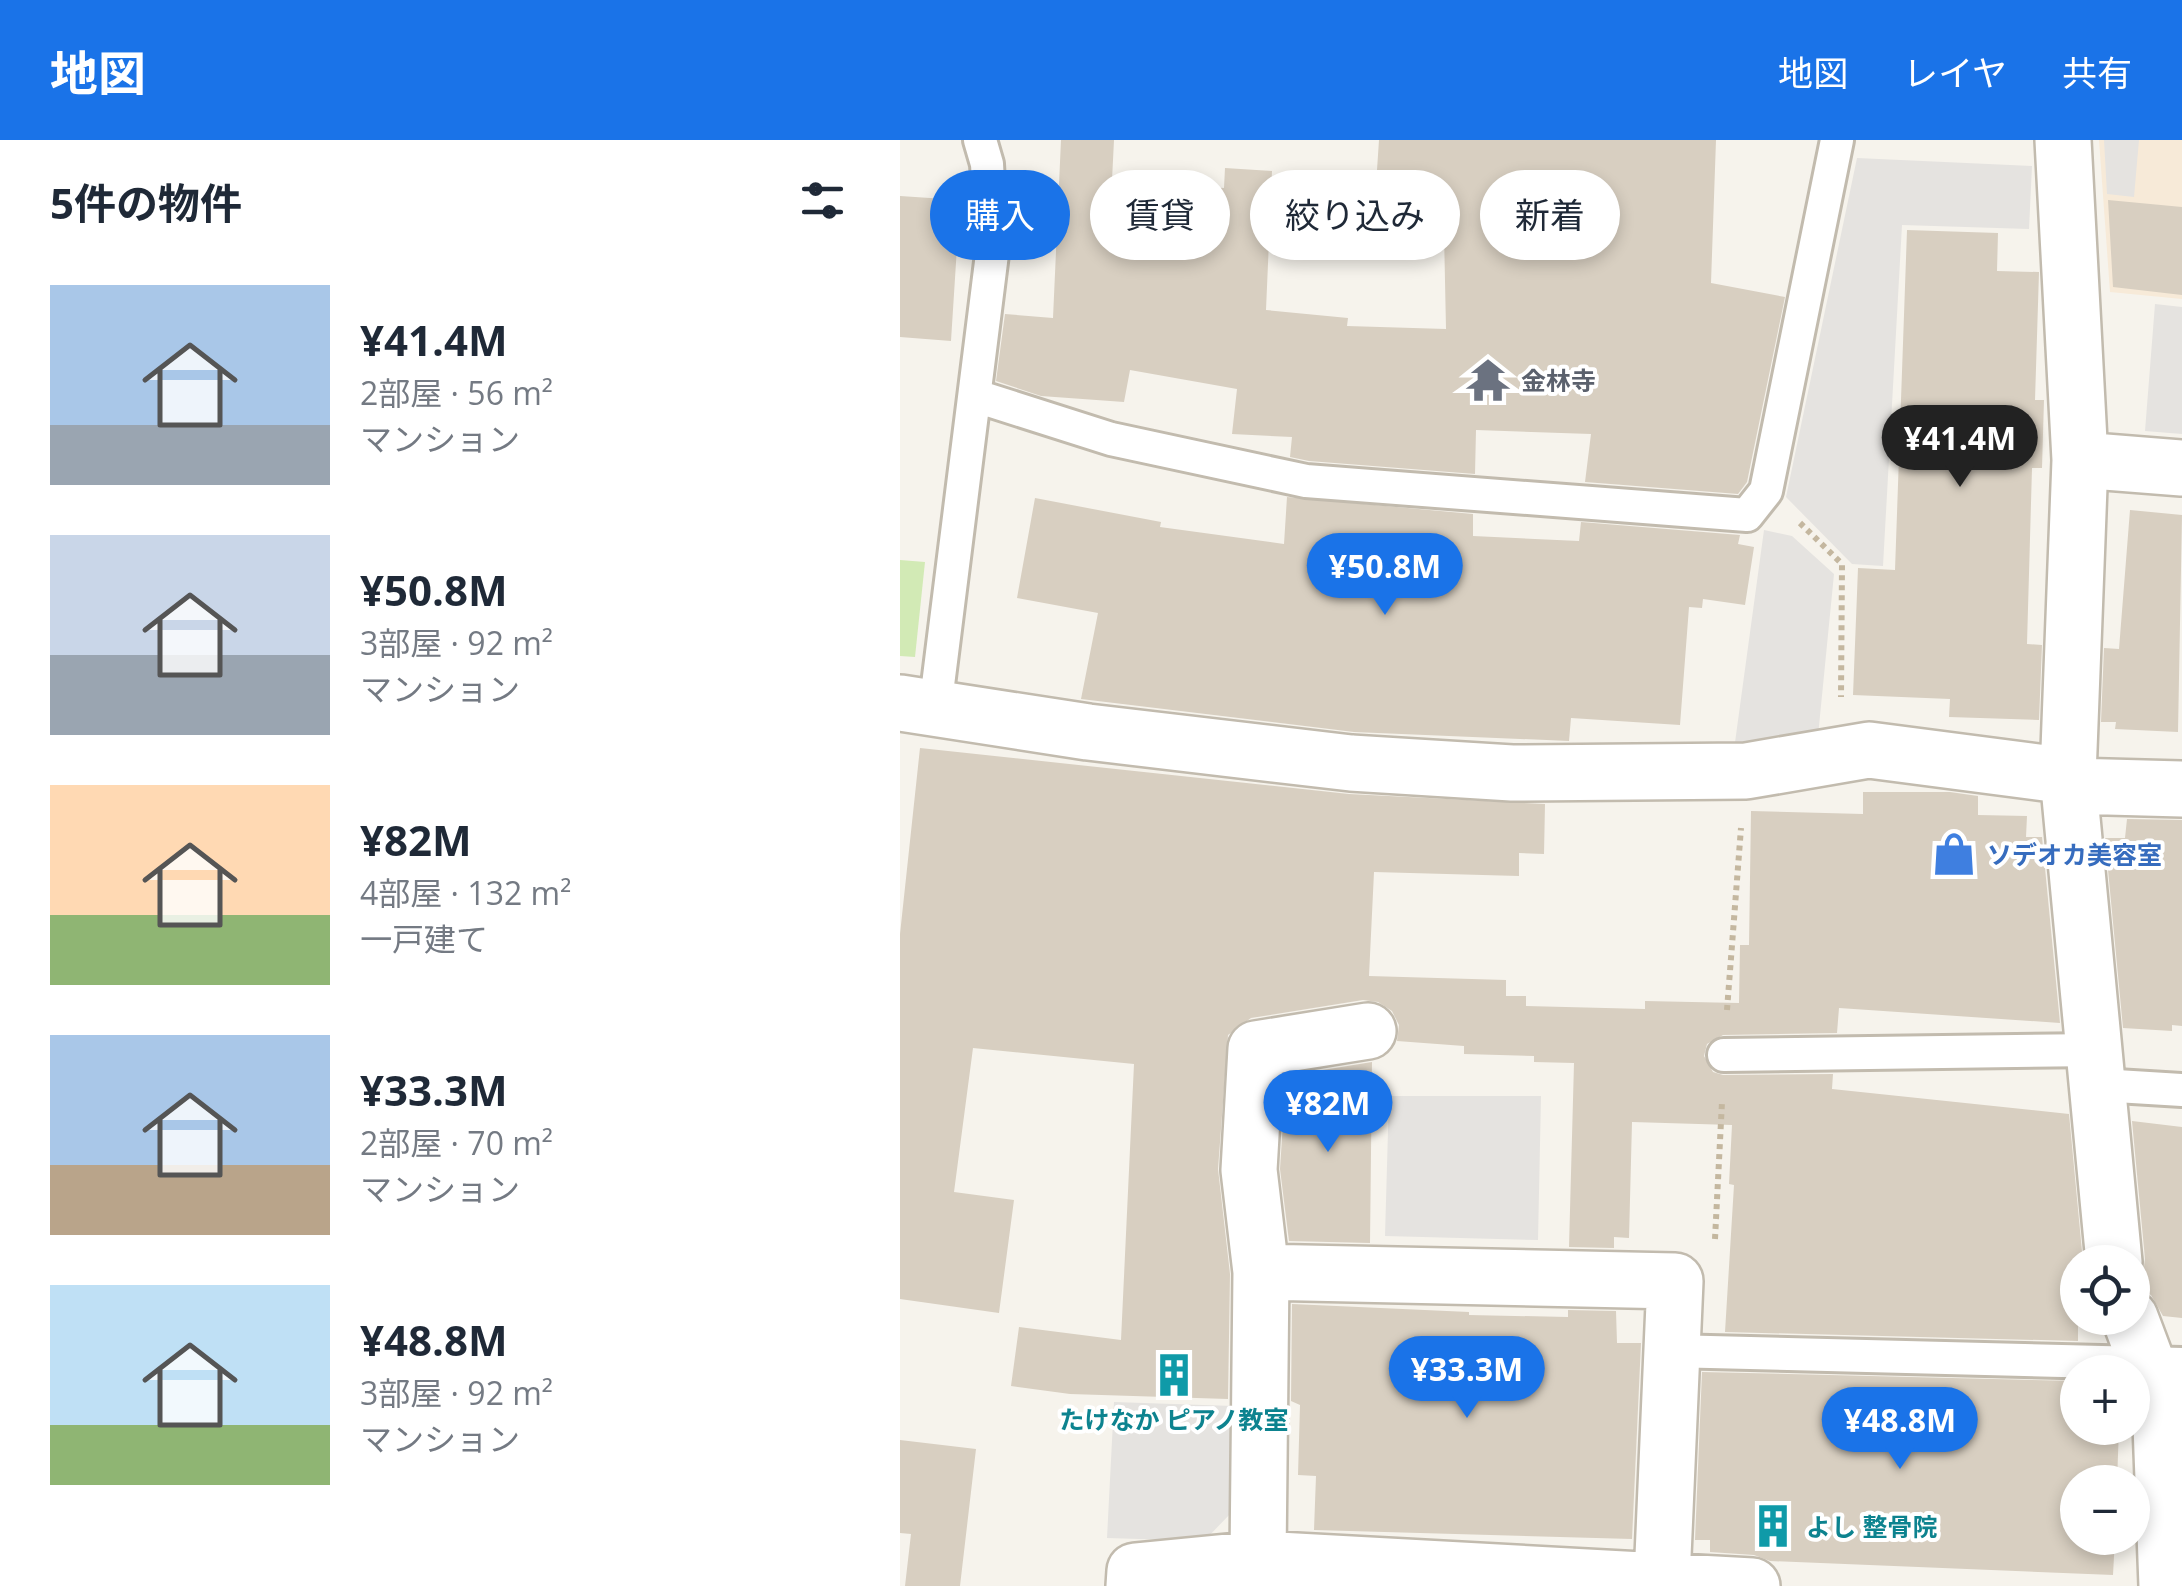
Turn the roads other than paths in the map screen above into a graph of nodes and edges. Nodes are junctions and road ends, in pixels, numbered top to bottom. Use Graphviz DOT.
graph roads {
  1 [pos="980,140"];
  2 [pos="1838,140"];
  3 [pos="2063,140"];
  4 [pos="976,396"];
  5 [pos="2080,460"];
  6 [pos="2182,468"];
  7 [pos="910,714"];
  8 [pos="2070,781"];
  9 [pos="2182,789"];
  10 [pos="1368,1031"];
  11 [pos="1724,1055"];
  12 [pos="2099,1068"];
  13 [pos="2182,1090"];
  14 [pos="2113,1245"];
  15 [pos="1261,1272"];
  16 [pos="2153,1348"];
  17 [pos="1670,1351"];
  18 [pos="1258,1559"];
  19 [pos="1662,1579"];
  20 [pos="1134,1586"];
  21 [pos="1752,1586"];
  22 [pos="2167,1586"];
  1 -- 4 [label="lane"];
  2 -- 4 [label="lane"];
  3 -- 5 [label="street"];
  4 -- 7 [label="lane"];
  5 -- 6 [label="street"];
  5 -- 8 [label="street"];
  7 -- 8 [label="street"];
  8 -- 9 [label="street"];
  8 -- 12 [label="street"];
  10 -- 15 [label="street"];
  11 -- 12 [label="lane"];
  12 -- 13 [label="lane"];
  12 -- 14 [label="street"];
  15 -- 17 [label="street"];
  15 -- 18 [label="street"];
  16 -- 17 [label="lane"];
  16 -- 22 [label="street"];
  17 -- 19 [label="street"];
  18 -- 19 [label="street"];
  18 -- 20 [label="street"];
  19 -- 21 [label="street"];
}
